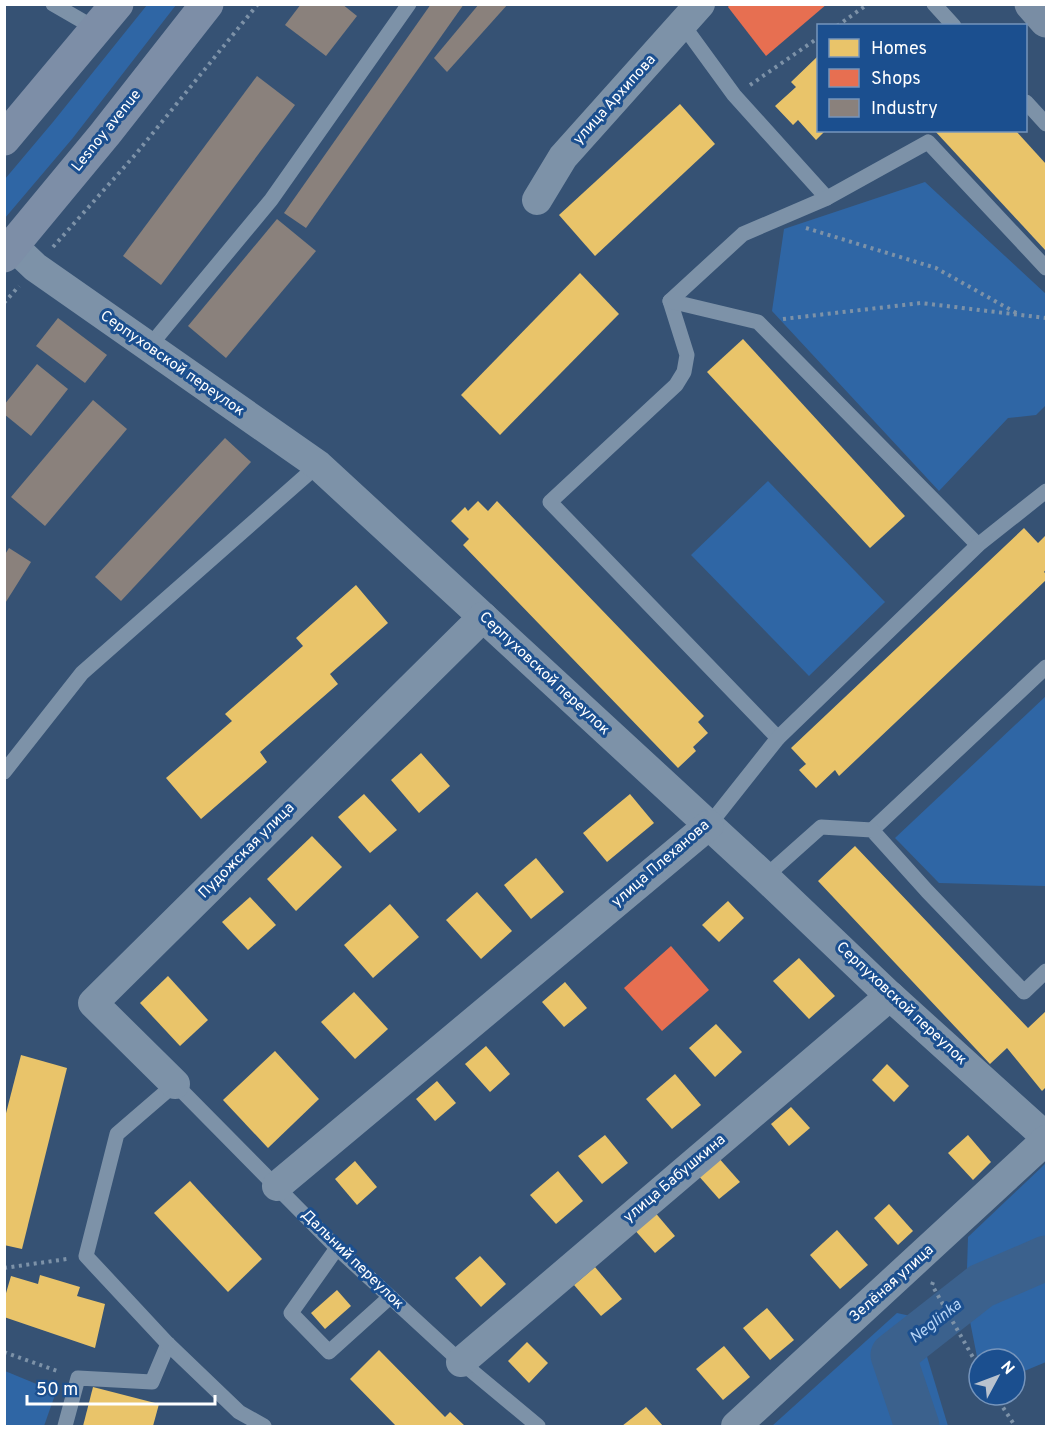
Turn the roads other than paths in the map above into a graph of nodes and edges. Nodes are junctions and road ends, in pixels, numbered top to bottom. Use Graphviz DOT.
graph roads {
  1 [pos="53,4"];
  2 [pos="117,4"];
  3 [pos="207,4"];
  4 [pos="409,4"];
  5 [pos="934,4"];
  6 [pos="1031,4"];
  7 [pos="691,15"];
  8 [pos="1047,21"];
  9 [pos="952,24"];
  10 [pos="98,30"];
  11 [pos="1027,103"];
  12 [pos="1047,124"];
  13 [pos="4,139"];
  14 [pos="827,198"];
  15 [pos="537,200"];
  16 [pos="18,256"];
  17 [pos="1047,268"];
  18 [pos="670,301"];
  19 [pos="148,348"];
  20 [pos="318,465"];
  21 [pos="1047,491"];
  22 [pos="978,545"];
  23 [pos="483,617"];
  24 [pos="1047,668"];
  25 [pos="778,738"];
  26 [pos="4,772"];
  27 [pos="709,825"];
  28 [pos="872,830"];
  29 [pos="765,877"];
  30 [pos="1047,971"];
  31 [pos="890,996"];
  32 [pos="175,1084"];
  33 [pos="1047,1139"];
  34 [pos="276,1186"];
  35 [pos="337,1248"];
  36 [pos="390,1297"];
  37 [pos="168,1344"];
  38 [pos="461,1362"];
  39 [pos="237,1419"];
  40 [pos="744,1423"];
  41 [pos="65,1426"];
  42 [pos="264,1426"];
  43 [pos="538,1426"];
  1 -- 10 [label="lane"];
  2 -- 10 [label="main road"];
  3 -- 16 [label="main road, Lesnoy avenue"];
  4 -- 19 [label="lane"];
  5 -- 9 [label="lane"];
  6 -- 8 [label="main road"];
  7 -- 14 [label="lane"];
  7 -- 15 [label="street, улица Архипова"];
  10 -- 13 [label="main road"];
  11 -- 12 [label="lane"];
  14 -- 17 [label="lane"];
  14 -- 18 [label="lane"];
  16 -- 19 [label="street, Серпуховской переулок"];
  18 -- 22 [label="lane"];
  18 -- 25 [label="lane"];
  19 -- 20 [label="street, Серпуховской переулок"];
  20 -- 23 [label="street, Серпуховской переулок"];
  20 -- 26 [label="lane"];
  21 -- 22 [label="lane, улица Плеханова"];
  22 -- 25 [label="lane, улица Плеханова"];
  23 -- 27 [label="street, Серпуховской переулок"];
  23 -- 32 [label="street, Пудожская улица"];
  24 -- 28 [label="lane"];
  25 -- 27 [label="lane, улица Плеханова"];
  27 -- 29 [label="street, Серпуховской переулок"];
  27 -- 34 [label="street, улица Плеханова"];
  28 -- 29 [label="lane"];
  28 -- 30 [label="lane"];
  29 -- 31 [label="street, Серпуховской переулок"];
  31 -- 33 [label="street, Серпуховской переулок"];
  31 -- 38 [label="street, улица Бабушкина"];
  32 -- 34 [label="lane, Дальний переулок"];
  32 -- 37 [label="lane"];
  33 -- 40 [label="street, Зелёная улица"];
  34 -- 35 [label="lane, Дальний переулок"];
  35 -- 36 [label="lane, Дальний переулок"];
  35 -- 36 [label="lane"];
  36 -- 38 [label="lane, Дальний переулок"];
  37 -- 39 [label="lane"];
  37 -- 41 [label="lane"];
  38 -- 43 [label="lane, Дальний переулок"];
  39 -- 42 [label="lane"];
}
